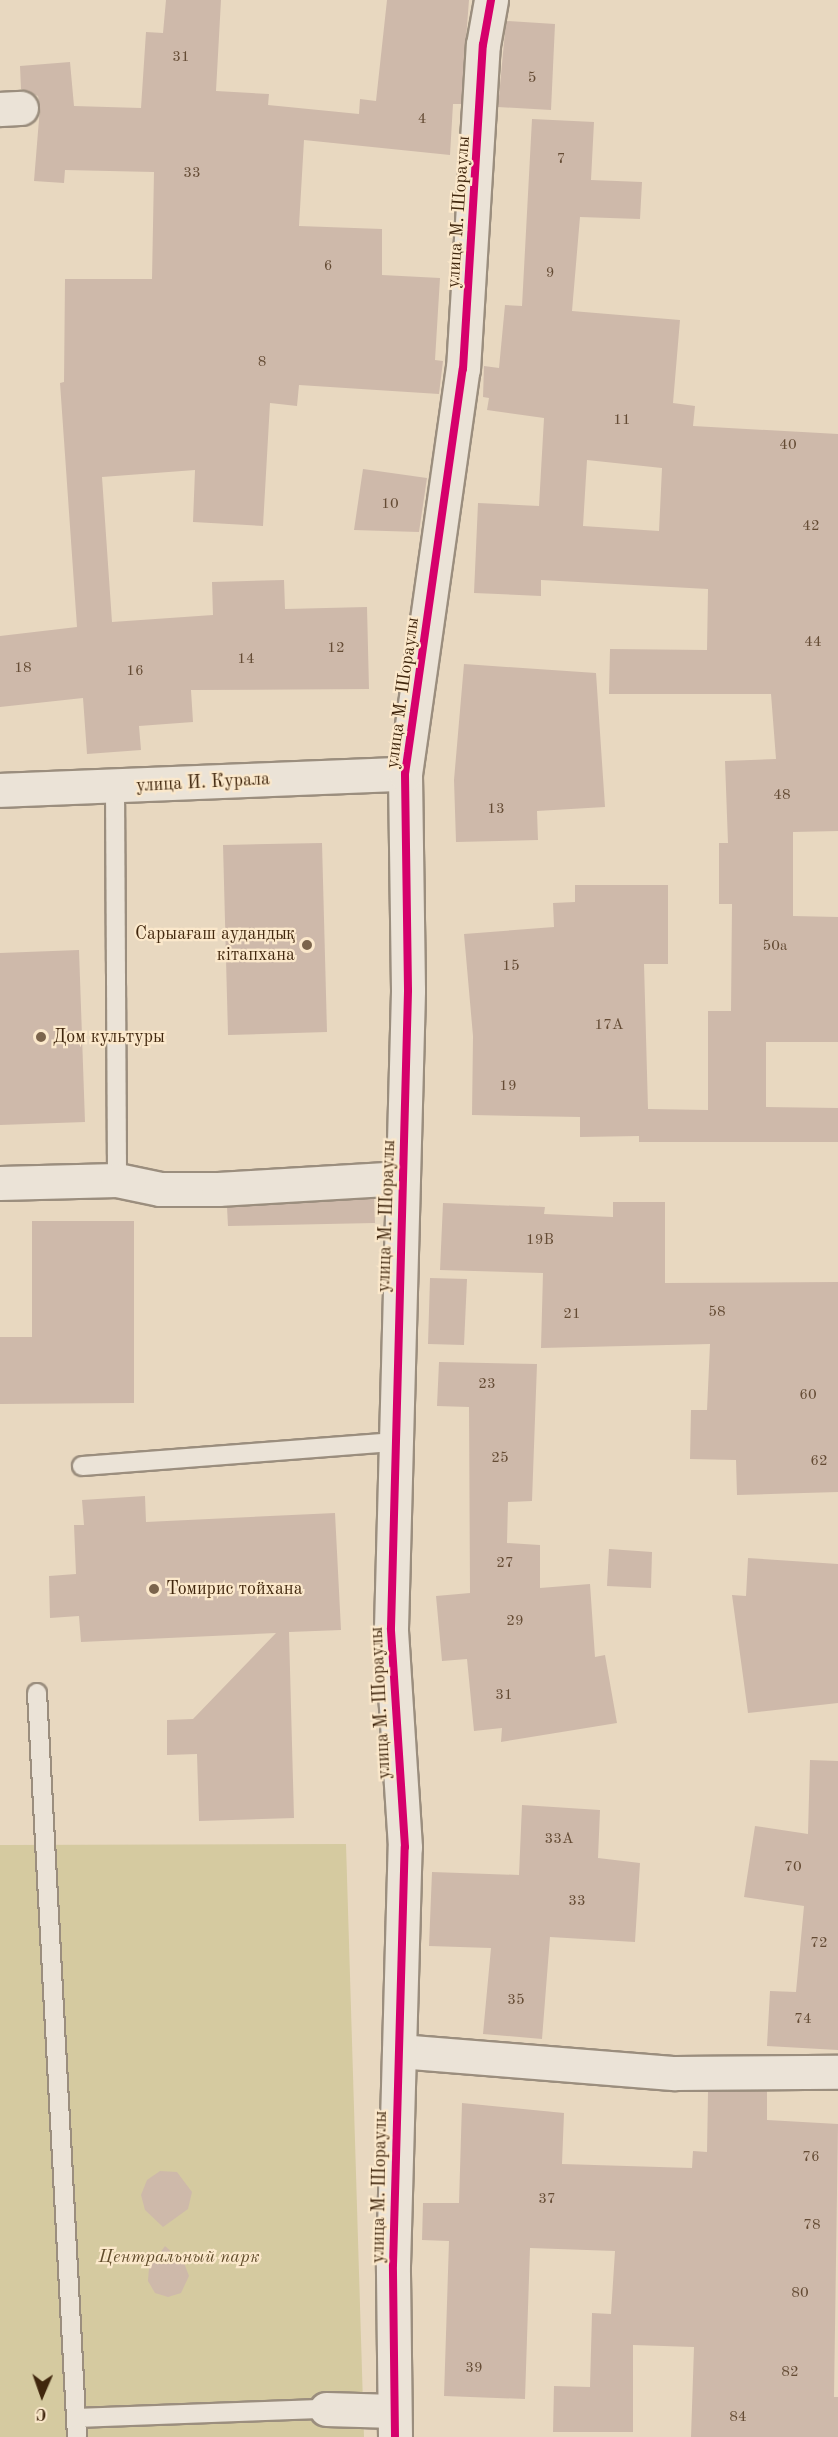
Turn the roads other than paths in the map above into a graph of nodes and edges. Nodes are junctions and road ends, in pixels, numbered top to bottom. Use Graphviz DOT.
graph roads {
  1 [pos="491,0"];
  2 [pos="405,774"];
  3 [pos="115,786"];
  4 [pos="0,790"];
  5 [pos="403,1178"];
  6 [pos="117,1180"];
  7 [pos="0,1183"];
  8 [pos="396,1442"];
  9 [pos="82,1466"];
  10 [pos="37,1693"];
  11 [pos="399,2051"];
  12 [pos="838,2072"];
  13 [pos="326,2409"];
  14 [pos="76,2418"];
  15 [pos="394,2424"];
  16 [pos="77,2437"];
  1 -- 2 [label="street, улица М. Шораулы"];
  2 -- 3 [label="street, улица И. Курала"];
  2 -- 5 [label="street, улица М. Шораулы"];
  3 -- 4 [label="street, улица И. Курала"];
  3 -- 6 [label="lane"];
  5 -- 6 [label="street"];
  5 -- 8 [label="street, улица М. Шораулы"];
  6 -- 7 [label="street"];
  8 -- 9 [label="lane"];
  8 -- 11 [label="street, улица М. Шораулы"];
  10 -- 14 [label="lane"];
  11 -- 12 [label="street"];
  11 -- 15 [label="street, улица М. Шораулы"];
  13 -- 14 [label="lane"];
  13 -- 15 [label="street"];
  14 -- 16 [label="lane"];
}
